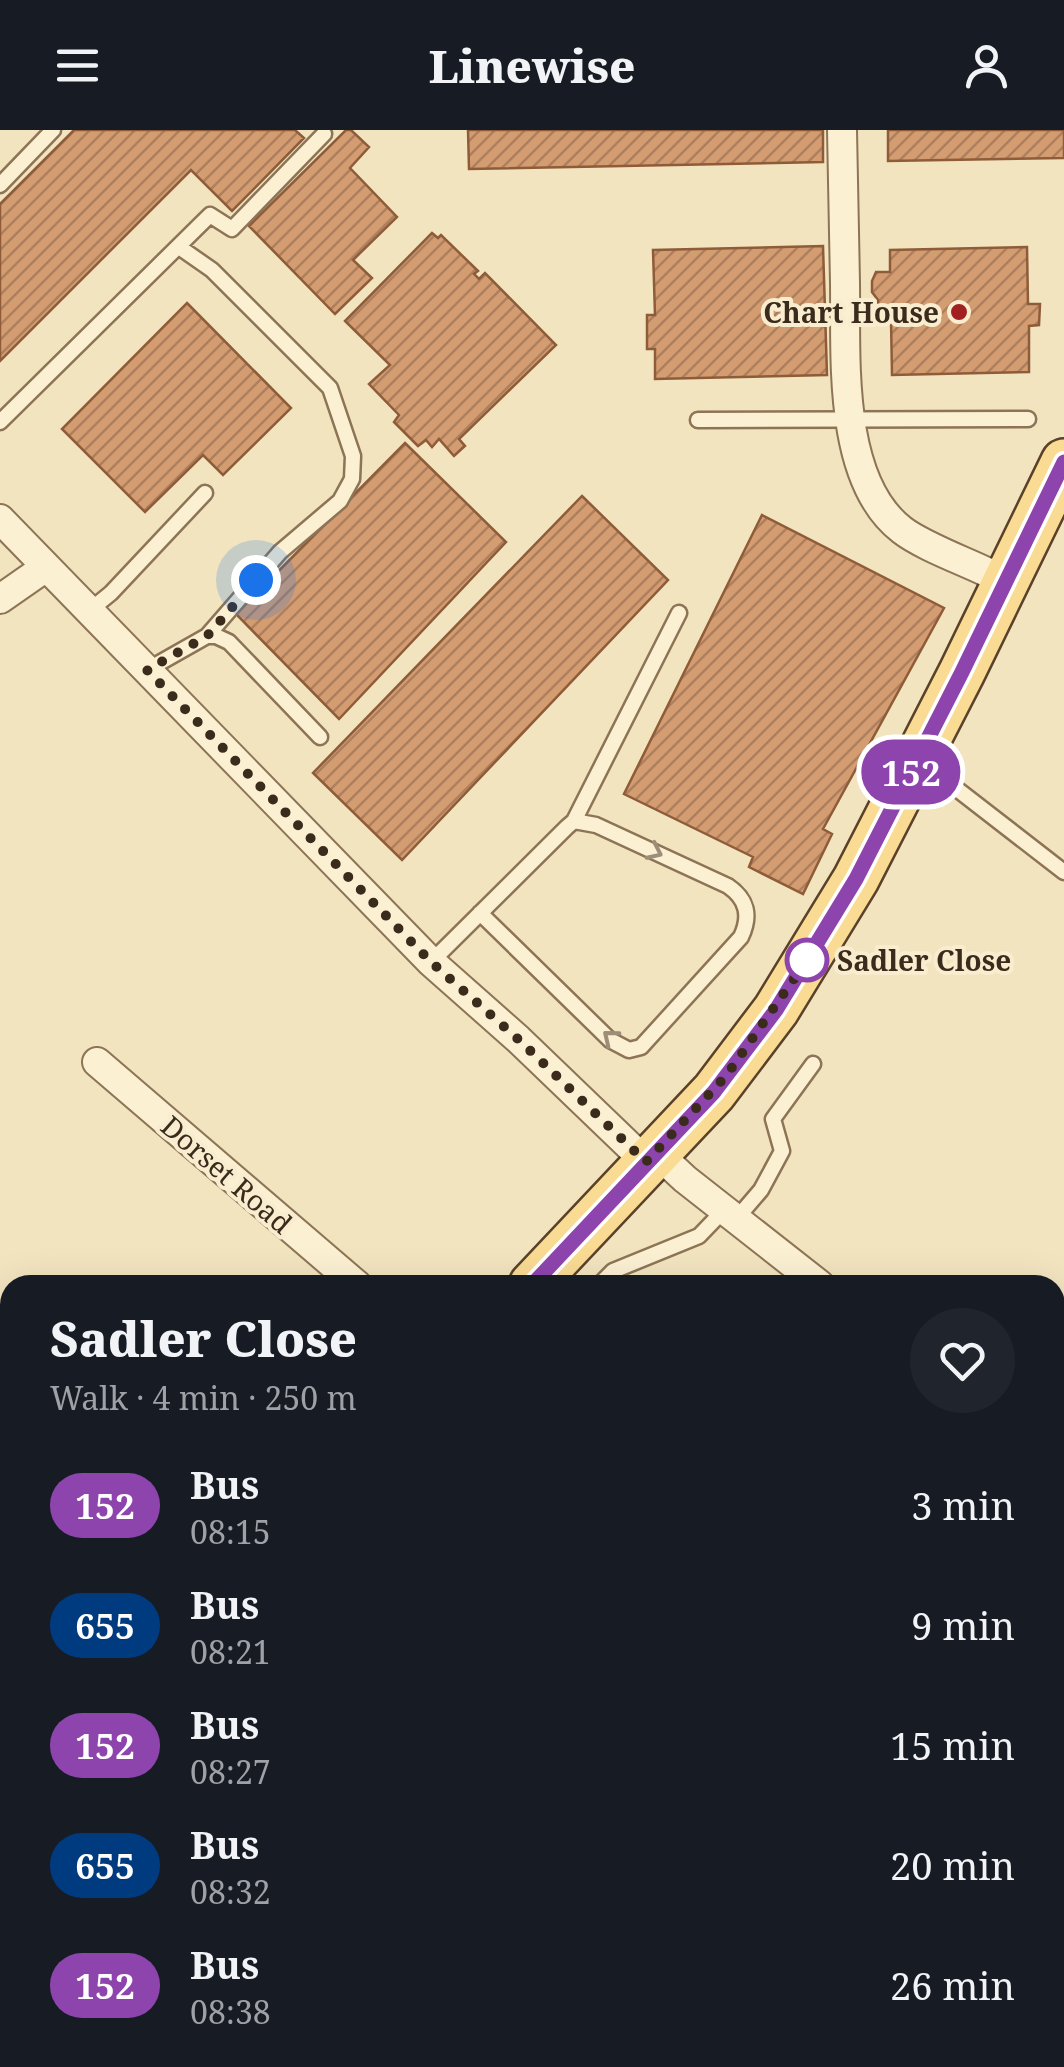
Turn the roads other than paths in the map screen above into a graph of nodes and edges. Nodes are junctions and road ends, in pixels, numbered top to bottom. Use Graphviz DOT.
graph roads {
  1 [pos="54,130"];
  2 [pos="842,130"];
  3 [pos="324,134"];
  4 [pos="0,185"];
  5 [pos="180,247"];
  6 [pos="1028,419"];
  7 [pos="698,420"];
  8 [pos="850,421"];
  9 [pos="0,422"];
  10 [pos="1064,462"];
  11 [pos="204,493"];
  12 [pos="0,519"];
  13 [pos="46,567"];
  14 [pos="1005,581"];
  15 [pos="0,599"];
  16 [pos="89,611"];
  17 [pos="679,613"];
  18 [pos="207,636"];
  19 [pos="147,670"];
  20 [pos="320,737"];
  21 [pos="918,759"];
  22 [pos="570,824"];
  23 [pos="1064,872"];
  24 [pos="480,913"];
  25 [pos="431,962"];
  26 [pos="97,1062"];
  27 [pos="814,1064"];
  28 [pos="651,1157"];
  29 [pos="731,1214"];
  30 [pos="344,1275"];
  31 [pos="541,1275"];
  32 [pos="608,1275"];
  33 [pos="807,1275"];
  1 -- 4 [label="lane"];
  2 -- 8 [label="street"];
  3 -- 5 [label="lane"];
  5 -- 9 [label="lane"];
  5 -- 18 [label="lane"];
  6 -- 8 [label="lane"];
  7 -- 8 [label="lane"];
  8 -- 14 [label="street"];
  10 -- 14 [label="main road"];
  11 -- 16 [label="lane"];
  12 -- 13 [label="street"];
  13 -- 15 [label="street"];
  13 -- 16 [label="street"];
  14 -- 21 [label="main road"];
  16 -- 19 [label="street"];
  17 -- 22 [label="lane"];
  18 -- 19 [label="lane"];
  18 -- 20 [label="lane"];
  19 -- 25 [label="street"];
  21 -- 23 [label="lane"];
  21 -- 28 [label="main road"];
  22 -- 24 [label="lane"];
  22 -- 24 [label="lane, one-way"];
  24 -- 25 [label="lane"];
  25 -- 28 [label="street"];
  26 -- 30 [label="street, Dorset Road"];
  27 -- 29 [label="lane"];
  28 -- 29 [label="street"];
  28 -- 31 [label="main road"];
  29 -- 32 [label="lane"];
  29 -- 33 [label="street"];
}
